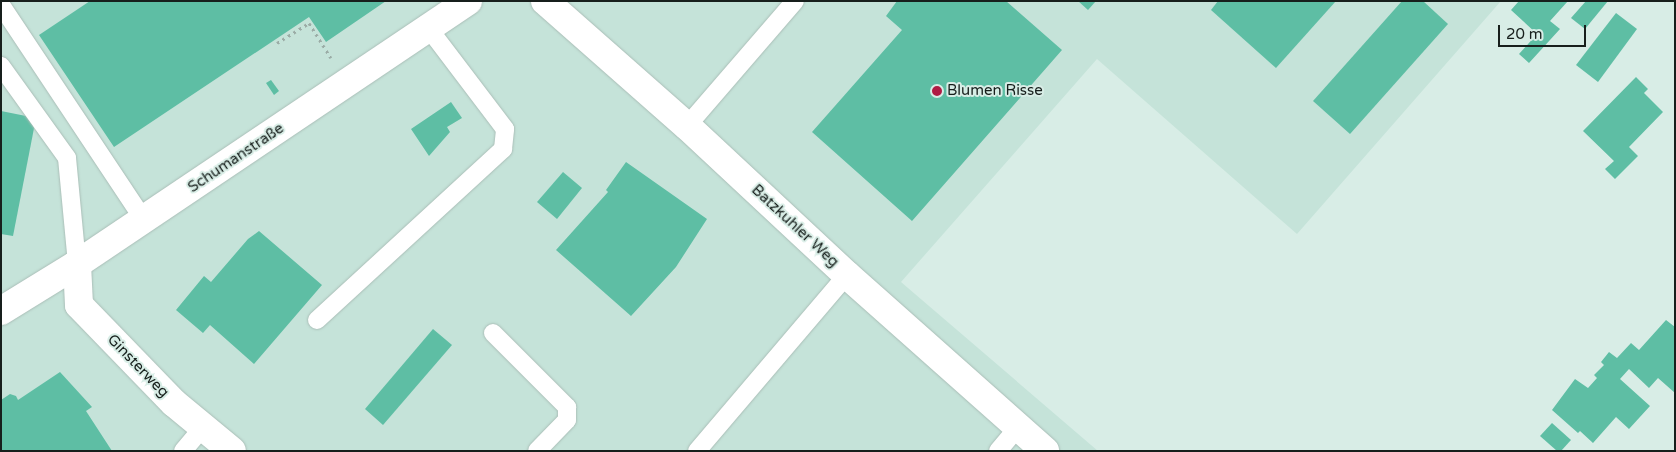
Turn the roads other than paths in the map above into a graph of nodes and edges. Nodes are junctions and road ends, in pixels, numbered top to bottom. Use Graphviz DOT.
graph roads {
  1 [pos="468,1"];
  2 [pos="545,1"];
  3 [pos="795,1"];
  4 [pos="1,5"];
  5 [pos="429,29"];
  6 [pos="1,66"];
  7 [pos="687,126"];
  8 [pos="143,220"];
  9 [pos="77,264"];
  10 [pos="847,275"];
  11 [pos="1,311"];
  12 [pos="317,320"];
  13 [pos="493,333"];
  14 [pos="203,427"];
  15 [pos="1018,427"];
  16 [pos="183,451"];
  17 [pos="232,451"];
  18 [pos="536,451"];
  19 [pos="697,451"];
  20 [pos="998,451"];
  21 [pos="1045,451"];
  1 -- 5 [label="street, Schumanstraße"];
  2 -- 7 [label="street, Batzkuhler Weg"];
  3 -- 7 [label="lane"];
  4 -- 8 [label="lane"];
  5 -- 8 [label="street, Schumanstraße"];
  5 -- 12 [label="lane"];
  6 -- 9 [label="lane"];
  7 -- 10 [label="street, Batzkuhler Weg"];
  8 -- 9 [label="street, Schumanstraße"];
  9 -- 11 [label="street, Schumanstraße"];
  9 -- 14 [label="street, Ginsterweg"];
  10 -- 15 [label="street, Batzkuhler Weg"];
  10 -- 19 [label="lane"];
  13 -- 18 [label="lane"];
  14 -- 16 [label="lane"];
  14 -- 17 [label="street, Ginsterweg"];
  15 -- 20 [label="lane"];
  15 -- 21 [label="street, Batzkuhler Weg"];
}
